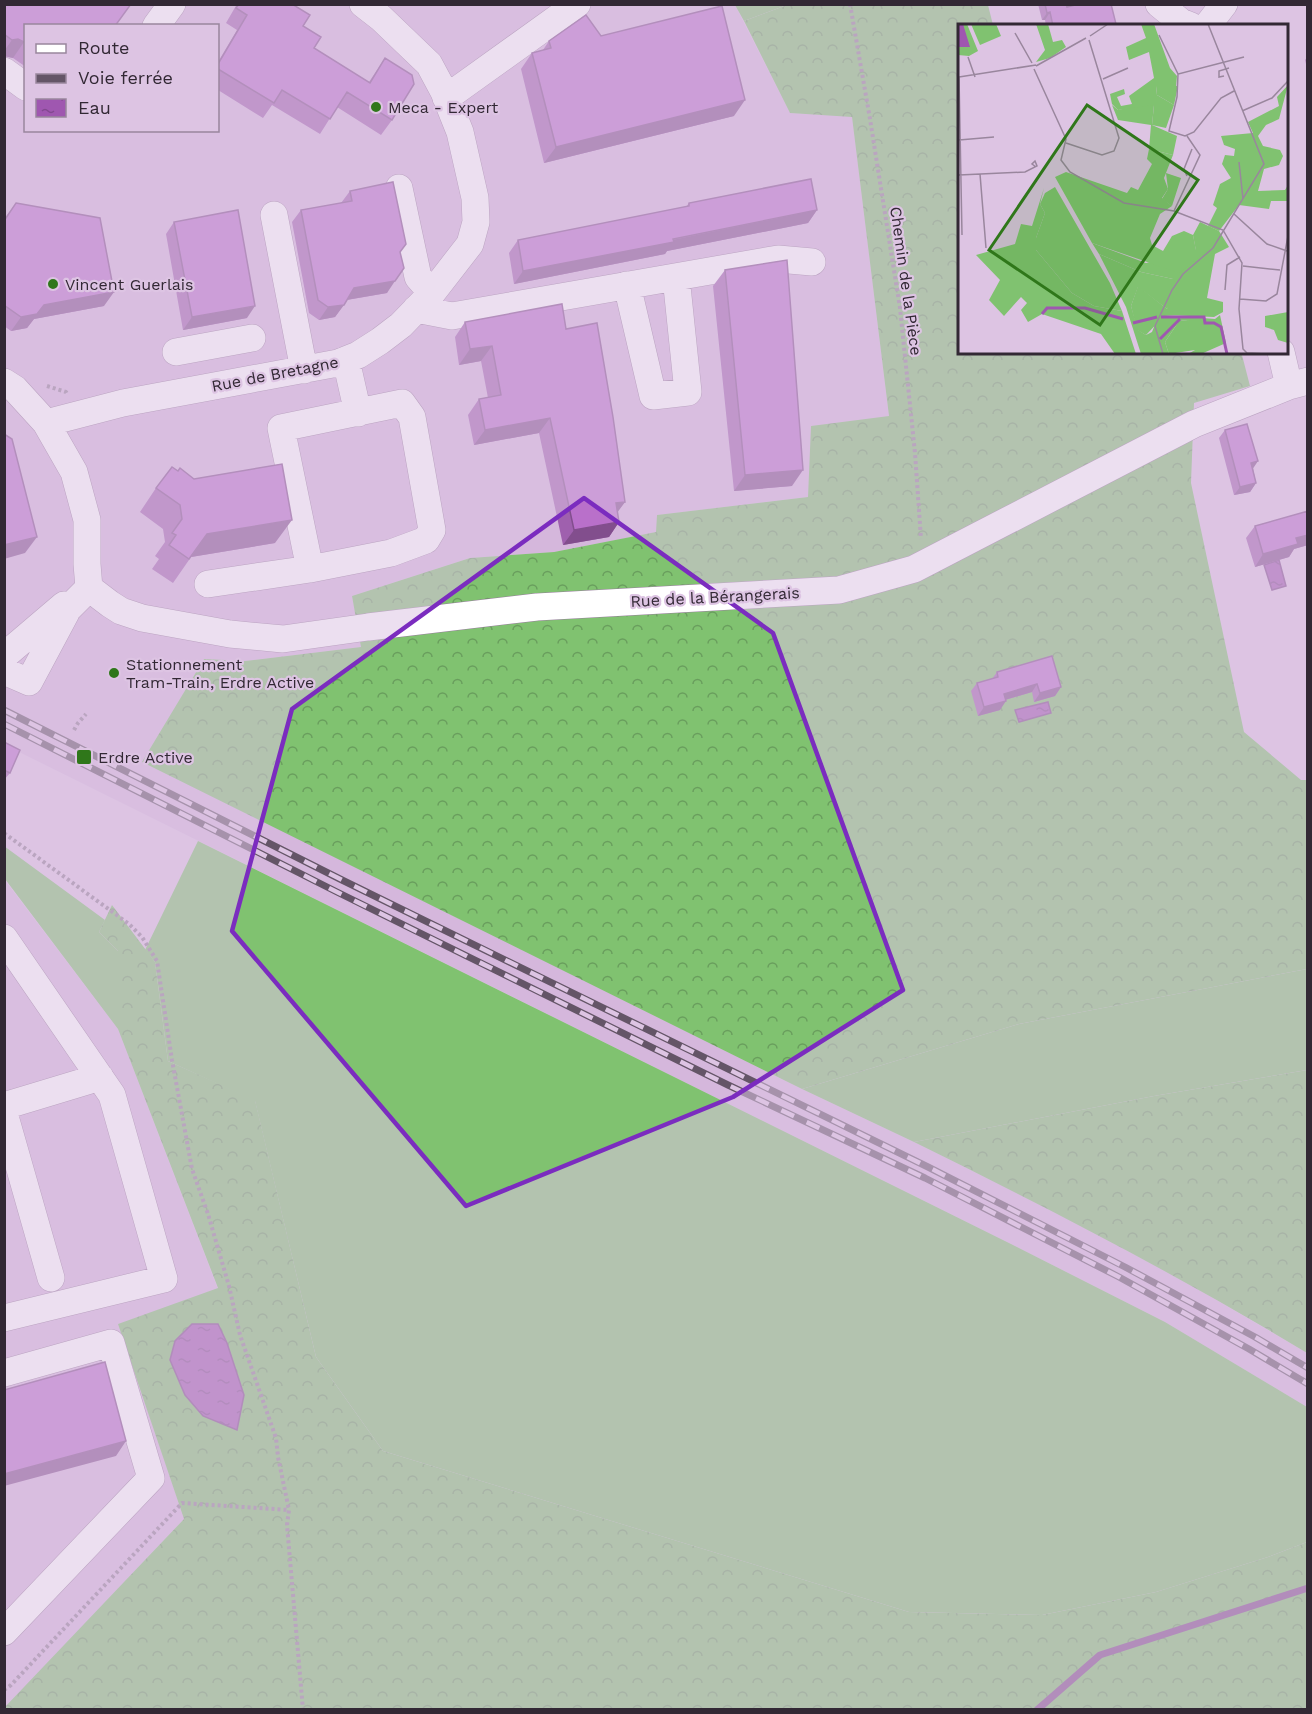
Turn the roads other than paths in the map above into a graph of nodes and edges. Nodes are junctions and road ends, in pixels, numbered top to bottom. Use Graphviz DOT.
graph roads {
  1 [pos="172,4"];
  2 [pos="363,4"];
  3 [pos="577,4"];
  4 [pos="1159,4"];
  5 [pos="1224,4"];
  6 [pos="157,24"];
  7 [pos="1186,24"];
  8 [pos="1209,24"];
  9 [pos="4,71"];
  10 [pos="24,86"];
  11 [pos="446,98"];
  12 [pos="399,188"];
  13 [pos="274,214"];
  14 [pos="812,262"];
  15 [pos="676,277"];
  16 [pos="627,285"];
  17 [pos="424,301"];
  18 [pos="252,338"];
  19 [pos="217,344"];
  20 [pos="176,351"];
  21 [pos="1282,354"];
  22 [pos="346,360"];
  23 [pos="304,370"];
  24 [pos="4,382"];
  25 [pos="1298,383"];
  26 [pos="224,384"];
  27 [pos="358,413"];
  28 [pos="46,423"];
  29 [pos="310,569"];
  30 [pos="208,584"];
  31 [pos="89,588"];
  32 [pos="4,656"];
  33 [pos="4,671"];
  34 [pos="4,938"];
  35 [pos="100,1077"];
  36 [pos="4,1106"];
  37 [pos="4,1113"];
  38 [pos="51,1278"];
  39 [pos="4,1318"];
  40 [pos="4,1373"];
  41 [pos="4,1632"];
  1 -- 6 [label="street"];
  2 -- 11 [label="street, Rue de Bretagne"];
  3 -- 11 [label="street"];
  4 -- 7 [label="street"];
  5 -- 8 [label="street"];
  9 -- 10 [label="street"];
  11 -- 17 [label="street, Rue de Bretagne"];
  12 -- 17 [label="street"];
  13 -- 23 [label="street"];
  14 -- 15 [label="street"];
  15 -- 16 [label="street"];
  15 -- 16 [label="street"];
  16 -- 17 [label="street"];
  17 -- 22 [label="street, Rue de Bretagne"];
  18 -- 19 [label="street"];
  19 -- 20 [label="street"];
  19 -- 26 [label="street"];
  21 -- 25 [label="street"];
  22 -- 23 [label="street, Rue de Bretagne"];
  22 -- 27 [label="street"];
  23 -- 26 [label="street, Rue de Bretagne"];
  24 -- 28 [label="street"];
  25 -- 31 [label="street, Rue de la Bérangerais"];
  26 -- 28 [label="street, Rue de Bretagne"];
  27 -- 29 [label="street"];
  27 -- 29 [label="street"];
  28 -- 31 [label="street"];
  29 -- 30 [label="street"];
  31 -- 32 [label="street"];
  31 -- 33 [label="street"];
  34 -- 35 [label="street"];
  35 -- 36 [label="street"];
  35 -- 39 [label="street"];
  37 -- 38 [label="street"];
  40 -- 41 [label="street"];
}
